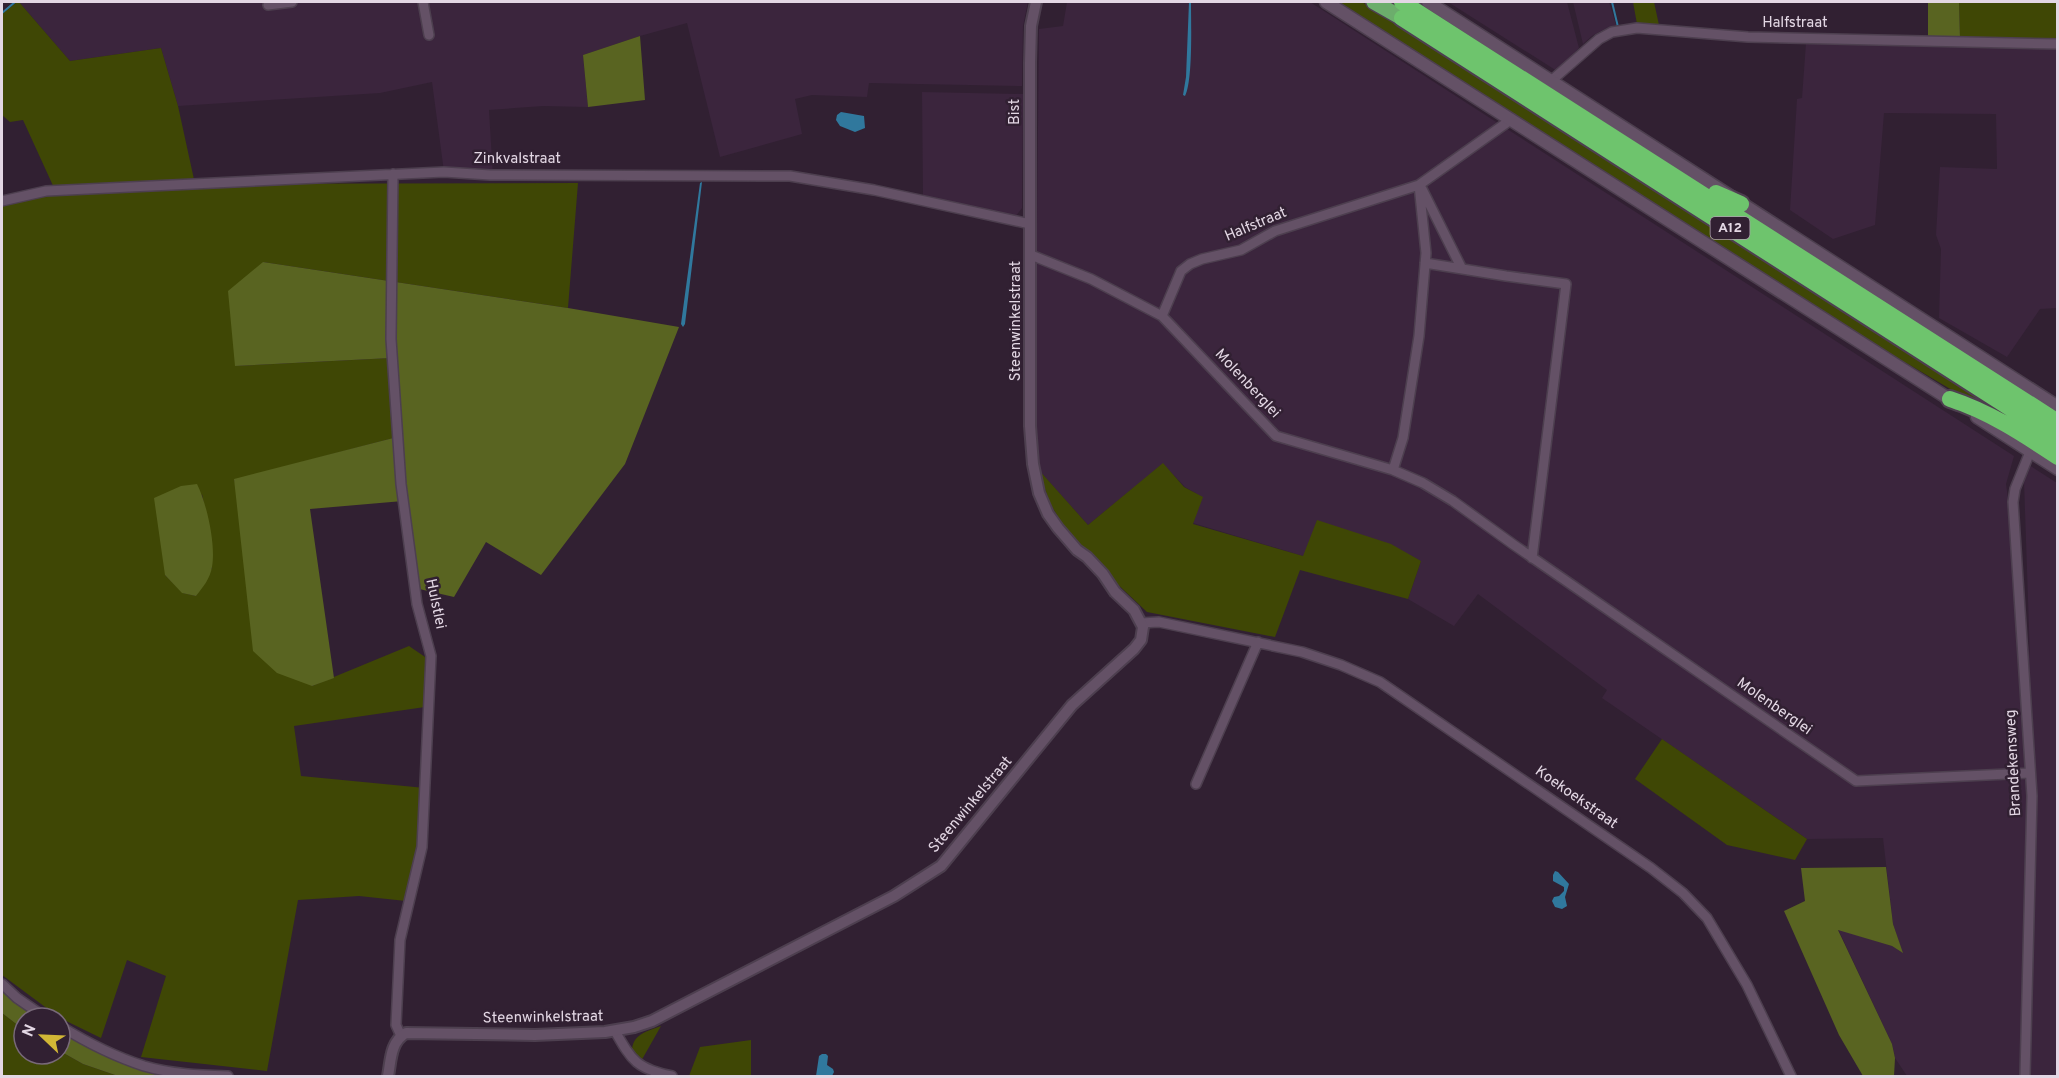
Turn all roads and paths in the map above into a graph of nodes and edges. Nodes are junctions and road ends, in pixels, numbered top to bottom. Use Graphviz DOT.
graph roads {
  1 [pos="292,2"];
  2 [pos="423,2"];
  3 [pos="1036,2"];
  4 [pos="1326,2"];
  5 [pos="1374,2"];
  6 [pos="1428,2"];
  7 [pos="268,6"];
  8 [pos="1402,10"];
  9 [pos="429,35"];
  10 [pos="2058,44"];
  11 [pos="1551,81"];
  12 [pos="1512,119"];
  13 [pos="393,174"];
  14 [pos="1671,174"];
  15 [pos="1419,185"];
  16 [pos="2,201"];
  17 [pos="1741,204"];
  18 [pos="1030,224"];
  19 [pos="1031,255"];
  20 [pos="1425,263"];
  21 [pos="1462,269"];
  22 [pos="1162,316"];
  23 [pos="1950,399"];
  24 [pos="2058,407"];
  25 [pos="2058,422"];
  26 [pos="2058,439"];
  27 [pos="2031,452"];
  28 [pos="2058,457"];
  29 [pos="2058,469"];
  30 [pos="1393,470"];
  31 [pos="1532,558"];
  32 [pos="1142,623"];
  33 [pos="1258,642"];
  34 [pos="2031,773"];
  35 [pos="1196,784"];
  36 [pos="2,984"];
  37 [pos="29,1006"];
  38 [pos="615,1031"];
  39 [pos="72,1032"];
  40 [pos="401,1036"];
  41 [pos="228,1077"];
  42 [pos="388,1077"];
  43 [pos="672,1077"];
  44 [pos="1791,1077"];
  45 [pos="2025,1077"];
  1 -- 7 [label="street"];
  2 -- 9 [label="street"];
  3 -- 18 [label="street, Bist"];
  4 -- 12 [label="main road"];
  5 -- 8 [label="highway, A12"];
  6 -- 11 [label="main road"];
  8 -- 14 [label="highway, A12"];
  8 -- 26 [label="highway, A12"];
  10 -- 11 [label="street, Halfstraat"];
  11 -- 17 [label="main road"];
  12 -- 15 [label="street, Halfstraat"];
  12 -- 23 [label="main road"];
  13 -- 16 [label="street, Zinkvalstraat"];
  13 -- 18 [label="street, Zinkvalstraat"];
  13 -- 40 [label="street, Hulstlei"];
  14 -- 17 [label="highway"];
  14 -- 25 [label="highway, A12"];
  15 -- 20 [label="street"];
  15 -- 21 [label="street"];
  15 -- 22 [label="street, Halfstraat"];
  17 -- 24 [label="main road"];
  18 -- 19 [label="street, Steenwinkelstraat"];
  19 -- 22 [label="street"];
  19 -- 32 [label="street, Steenwinkelstraat"];
  20 -- 21 [label="street"];
  20 -- 30 [label="street"];
  21 -- 31 [label="street"];
  22 -- 30 [label="street, Molenberglei"];
  23 -- 27 [label="main road"];
  23 -- 28 [label="highway"];
  27 -- 29 [label="main road"];
  27 -- 34 [label="street, Brandekensweg"];
  30 -- 31 [label="street, Molenberglei"];
  31 -- 34 [label="street, Molenberglei"];
  32 -- 33 [label="street, Koekoekstraat"];
  32 -- 38 [label="street, Steenwinkelstraat"];
  33 -- 35 [label="street"];
  33 -- 44 [label="street, Koekoekstraat"];
  34 -- 45 [label="street, Brandekensweg"];
  36 -- 37 [label="street"];
  38 -- 40 [label="street, Steenwinkelstraat"];
  38 -- 43 [label="street"];
  39 -- 41 [label="street"];
  40 -- 42 [label="street"];
}
